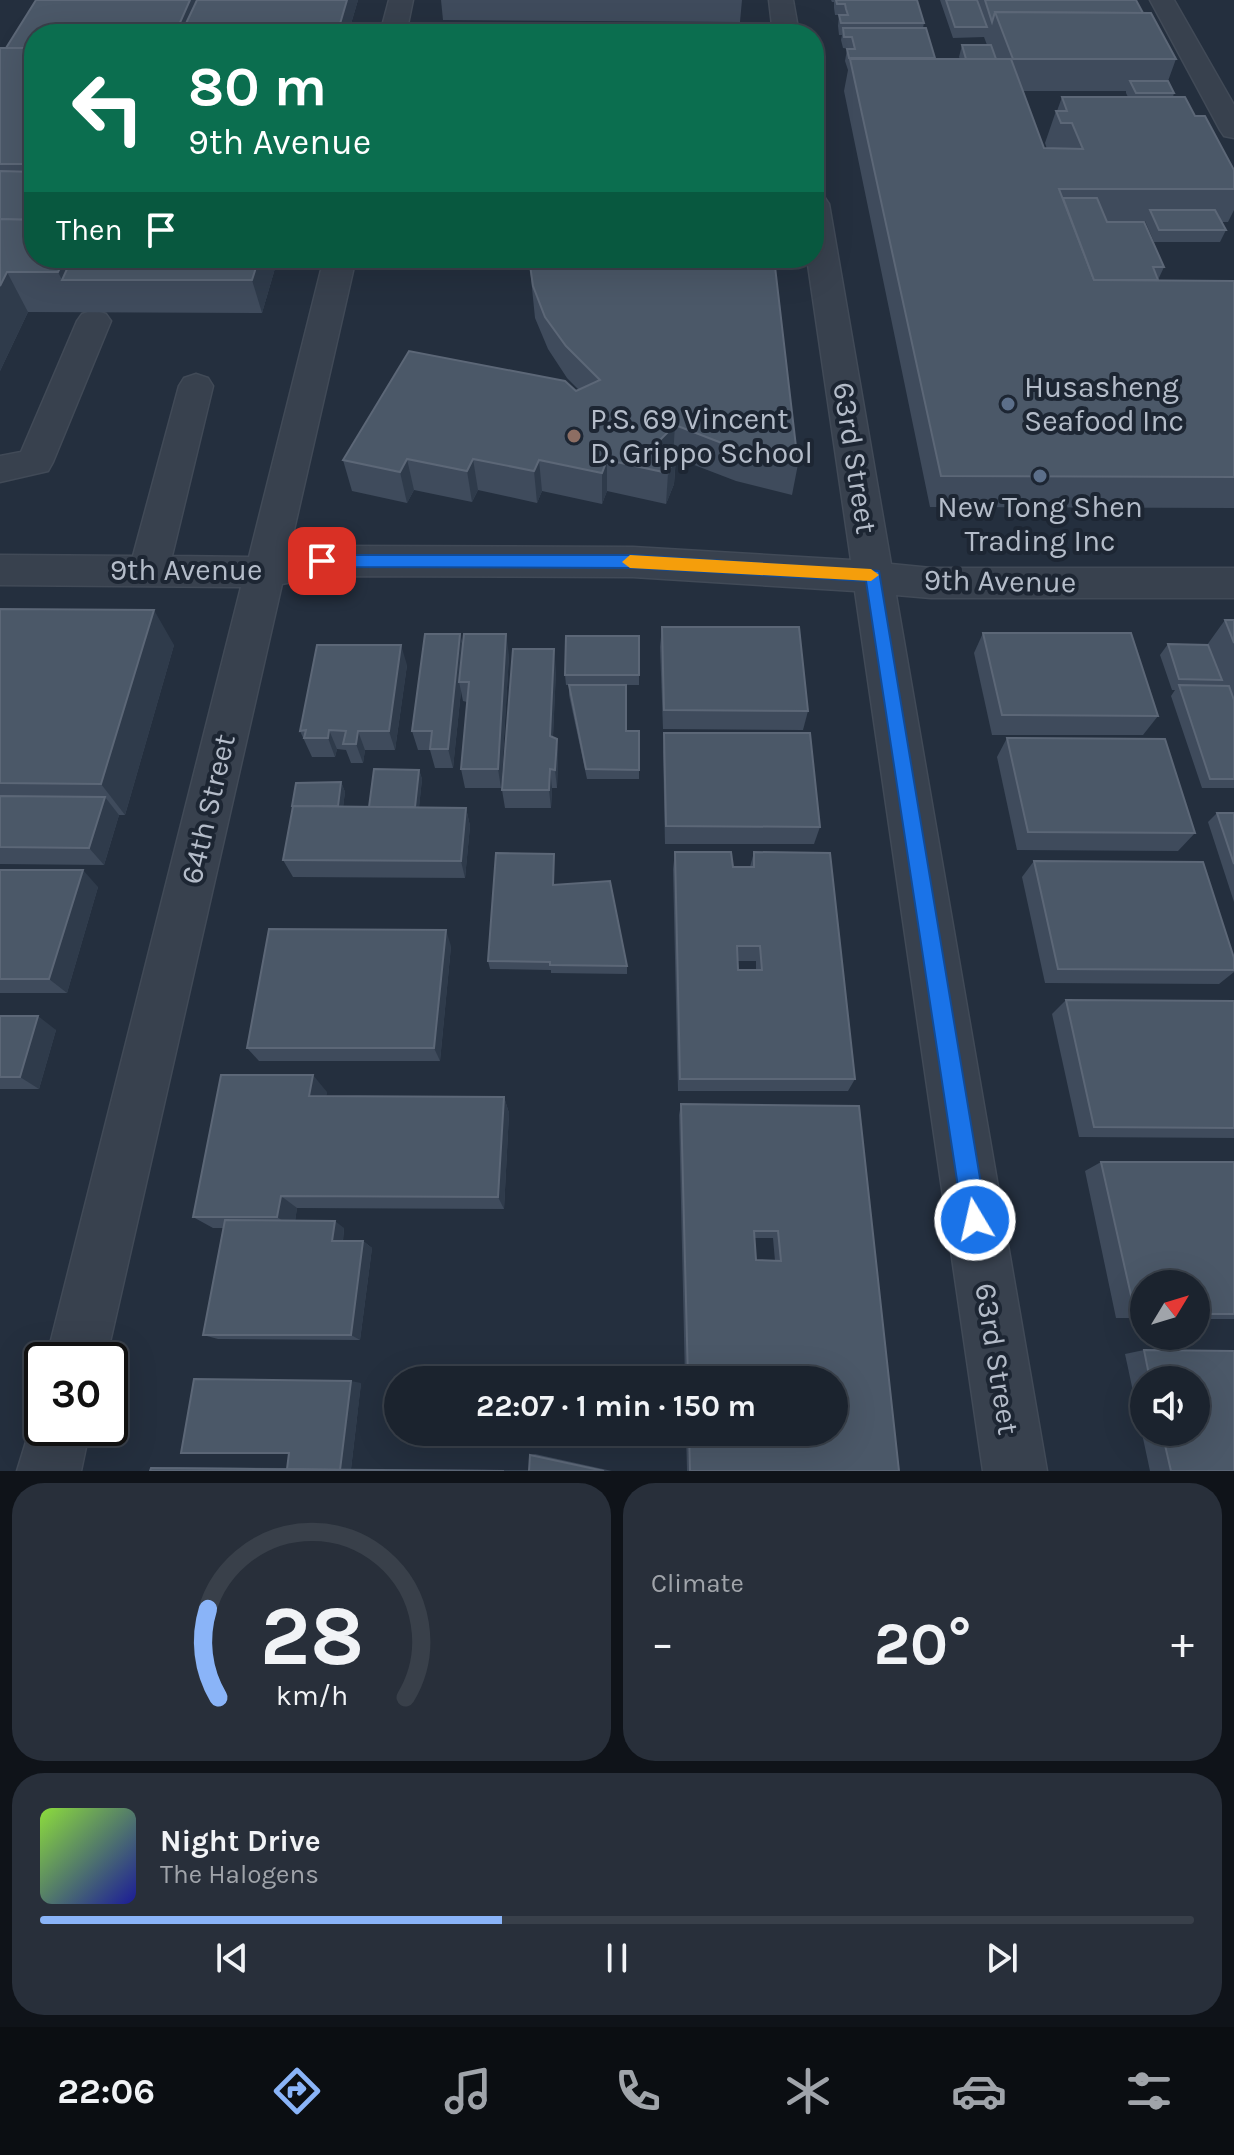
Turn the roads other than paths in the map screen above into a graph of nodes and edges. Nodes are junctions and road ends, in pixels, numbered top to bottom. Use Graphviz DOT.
graph roads {
  1 [pos="401,0"];
  2 [pos="781,0"];
  3 [pos="1162,0"];
  4 [pos="395,24"];
  5 [pos="785,24"];
  6 [pos="1234,130"];
  7 [pos="338,268"];
  8 [pos="822,268"];
  9 [pos="94,321"];
  10 [pos="196,386"];
  11 [pos="0,469"];
  12 [pos="0,570"];
  13 [pos="149,571"];
  14 [pos="265,572"];
  15 [pos="873,575"];
  16 [pos="1234,583"];
  17 [pos="80,1342"];
  18 [pos="55,1446"];
  19 [pos="49,1471"];
  20 [pos="1015,1471"];
  1 -- 4 [label="street"];
  2 -- 5 [label="street"];
  3 -- 6 [label="street"];
  7 -- 14 [label="street, 64th Street"];
  8 -- 15 [label="street, 63rd Street"];
  9 -- 11 [label="street"];
  10 -- 13 [label="street"];
  12 -- 13 [label="street, 9th Avenue"];
  13 -- 14 [label="street, 9th Avenue"];
  14 -- 15 [label="street, 9th Avenue"];
  14 -- 17 [label="street, 64th Street"];
  15 -- 16 [label="street, 9th Avenue"];
  15 -- 20 [label="street, 63rd Street"];
  18 -- 19 [label="street"];
}
